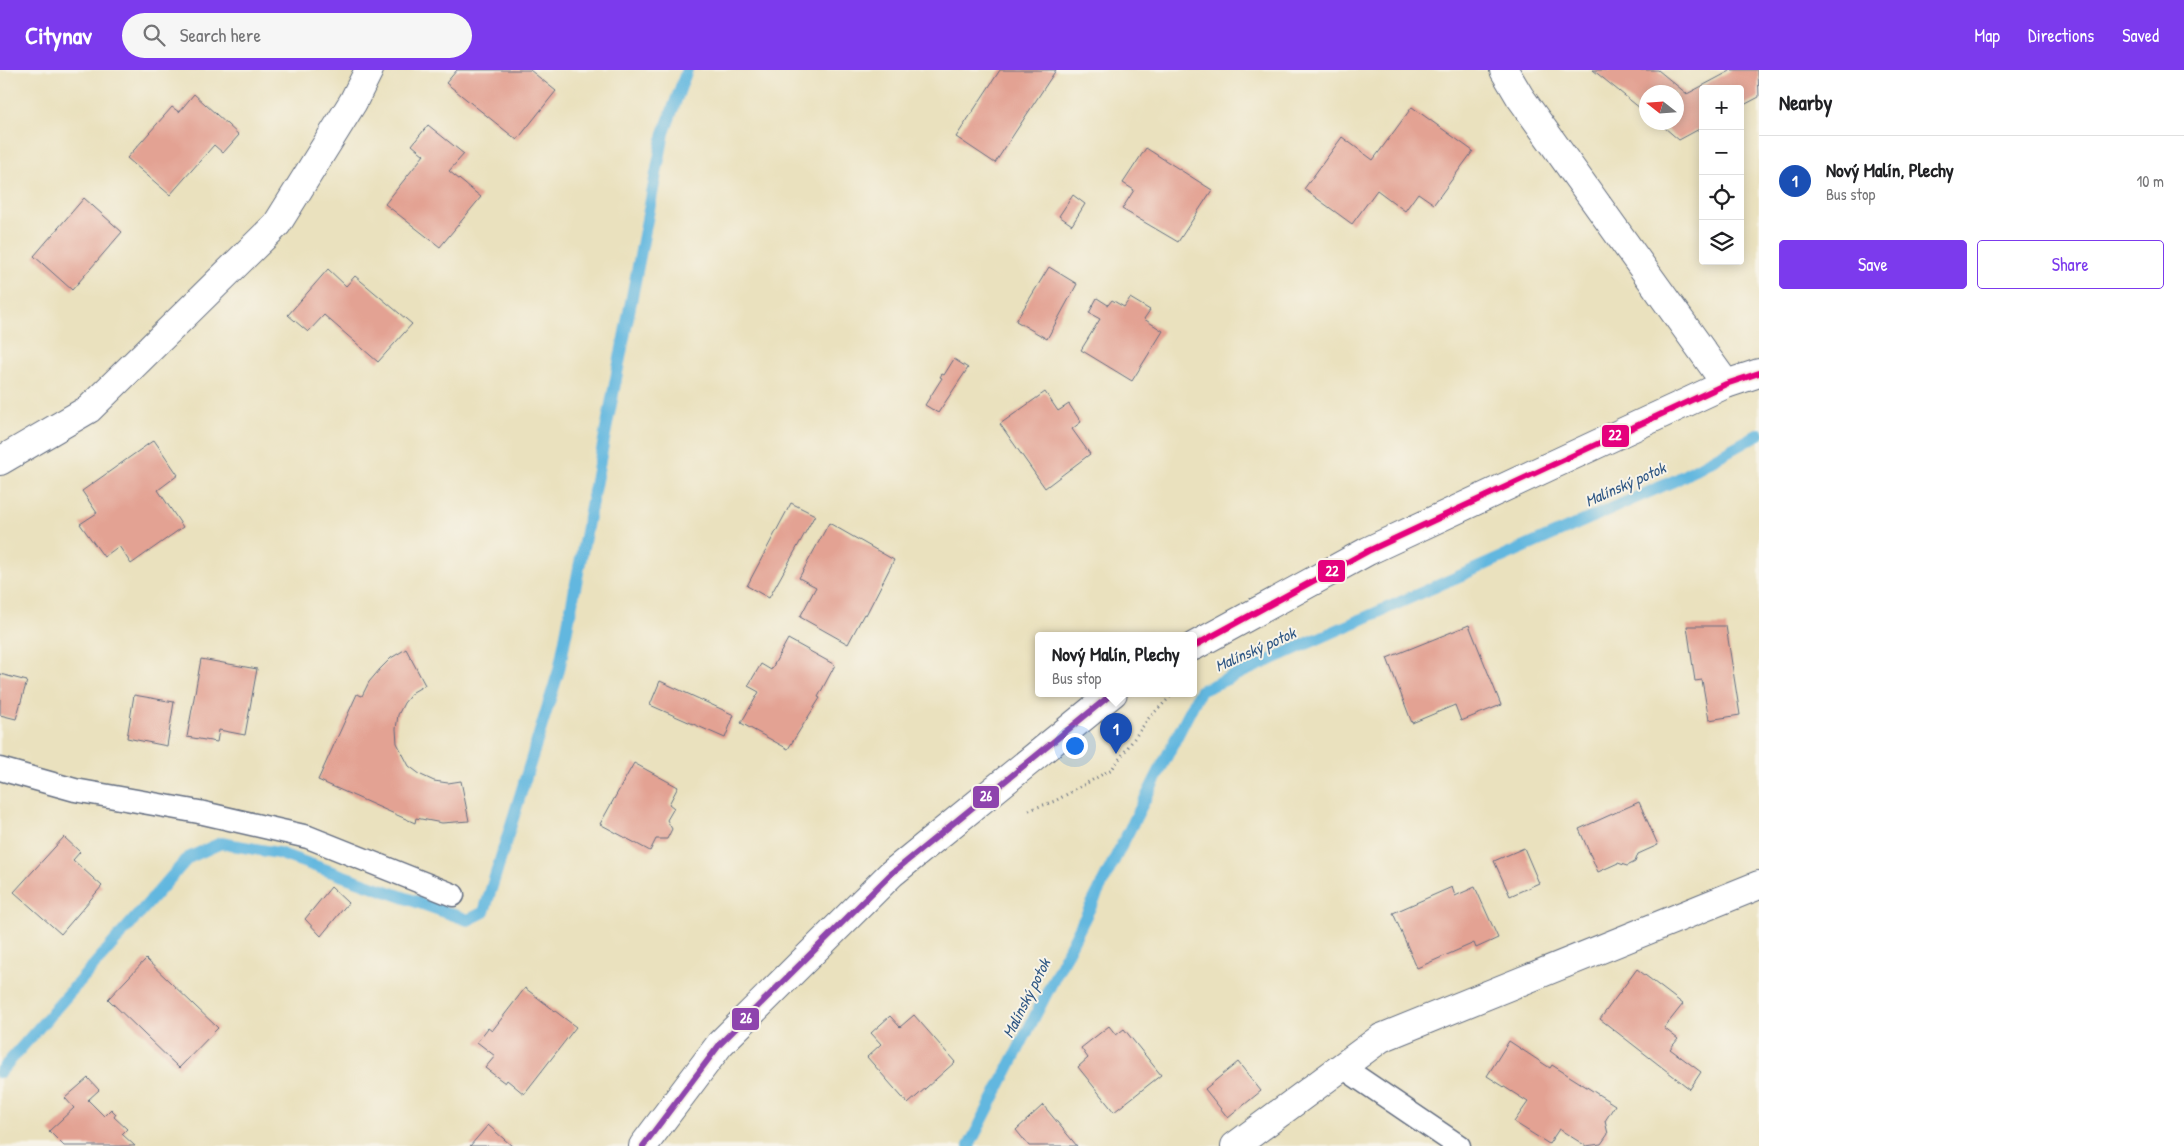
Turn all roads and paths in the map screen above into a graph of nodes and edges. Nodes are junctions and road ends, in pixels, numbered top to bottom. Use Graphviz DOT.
graph roads {
  1 [pos="369,70"];
  2 [pos="1504,70"];
  3 [pos="1759,373"];
  4 [pos="1726,384"];
  5 [pos="0,461"];
  6 [pos="1197,644"];
  7 [pos="1108,697"];
  8 [pos="1170,697"];
  9 [pos="0,769"];
  10 [pos="1023,812"];
  11 [pos="1759,885"];
  12 [pos="453,895"];
  13 [pos="1341,1066"];
  14 [pos="644,1146"];
  15 [pos="1235,1146"];
  16 [pos="1459,1146"];
  1 -- 5 [label="street"];
  2 -- 4 [label="street"];
  3 -- 4 [label="street"];
  4 -- 6 [label="street"];
  7 -- 14 [label="street"];
  8 -- 10 [label="path"];
  9 -- 12 [label="lane"];
  11 -- 13 [label="street"];
  13 -- 15 [label="street"];
  13 -- 16 [label="lane"];
}
